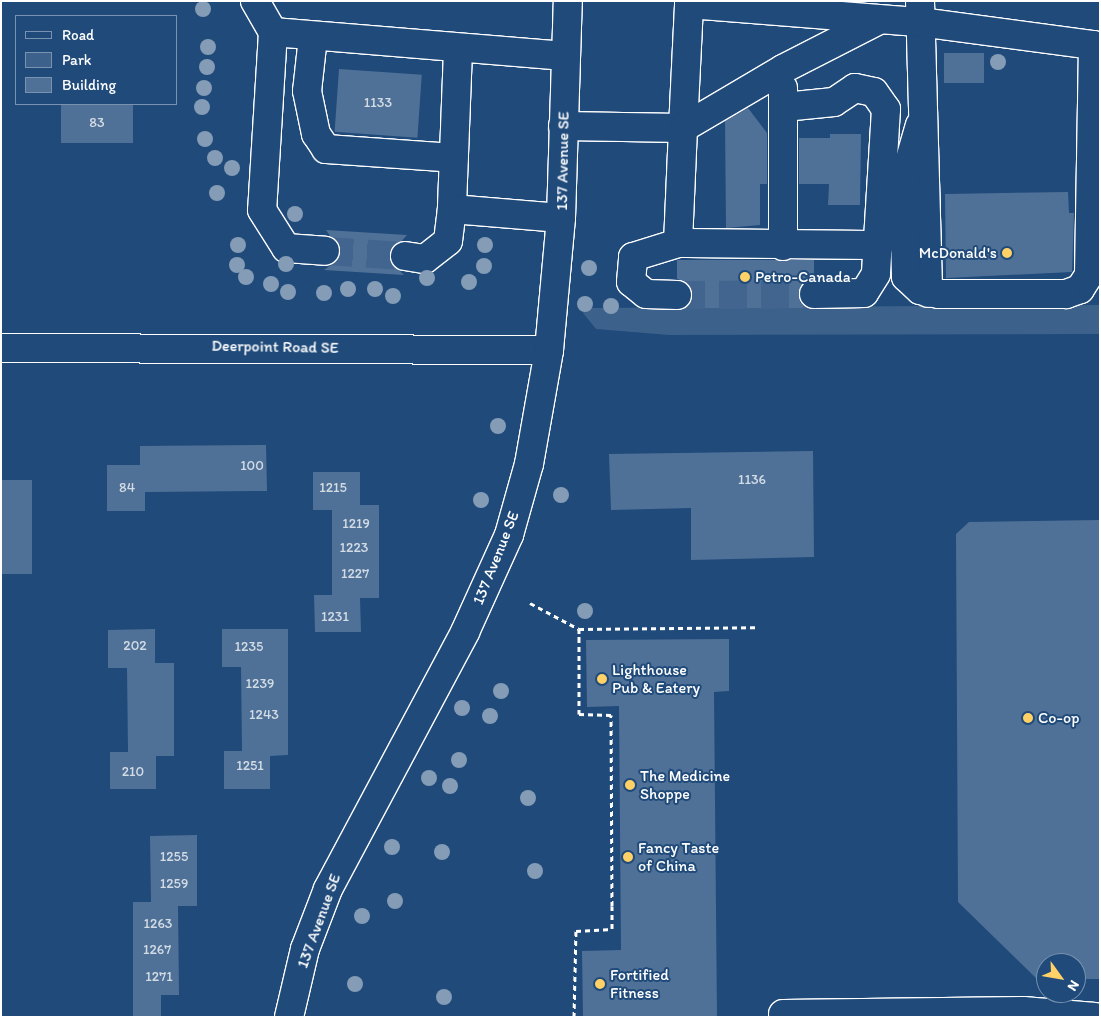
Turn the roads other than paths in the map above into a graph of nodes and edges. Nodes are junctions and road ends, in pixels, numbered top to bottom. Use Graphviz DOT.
graph roads {
  1 [pos="255,1"];
  2 [pos="568,1"];
  3 [pos="920,12"];
  4 [pos="877,21"];
  5 [pos="273,32"];
  6 [pos="313,37"];
  7 [pos="458,50"];
  8 [pos="565,56"];
  9 [pos="783,68"];
  10 [pos="784,107"];
  11 [pos="564,126"];
  12 [pos="683,128"];
  13 [pos="454,158"];
  14 [pos="452,209"];
  15 [pos="561,218"];
  16 [pos="678,243"];
  17 [pos="879,245"];
  18 [pos="783,246"];
  19 [pos="325,251"];
  20 [pos="405,256"];
  21 [pos="814,294"];
  22 [pos="677,295"];
  23 [pos="1,348"];
  24 [pos="549,350"];
  25 [pos="783,1014"];
  26 [pos="289,1017"];
  27 [pos="1095,1017"];
  1 -- 5 [label="street"];
  2 -- 8 [label="street, 137 Avenue SE"];
  3 -- 3 [label="street"];
  3 -- 4 [label="street"];
  4 -- 9 [label="street"];
  4 -- 12 [label="street"];
  5 -- 6 [label="street"];
  5 -- 19 [label="street"];
  6 -- 7 [label="street"];
  6 -- 13 [label="street"];
  7 -- 8 [label="street"];
  7 -- 13 [label="street"];
  8 -- 11 [label="street, 137 Avenue SE"];
  9 -- 10 [label="street"];
  9 -- 12 [label="street"];
  10 -- 17 [label="street"];
  10 -- 18 [label="street"];
  11 -- 12 [label="street"];
  11 -- 15 [label="street, 137 Avenue SE"];
  12 -- 16 [label="street"];
  13 -- 14 [label="street"];
  14 -- 15 [label="street"];
  14 -- 20 [label="street"];
  15 -- 24 [label="street, 137 Avenue SE"];
  16 -- 18 [label="street"];
  16 -- 22 [label="street"];
  17 -- 18 [label="street"];
  17 -- 21 [label="street"];
  23 -- 24 [label="street, Deerpoint Road SE"];
  24 -- 26 [label="street, 137 Avenue SE"];
  25 -- 27 [label="street"];
}
